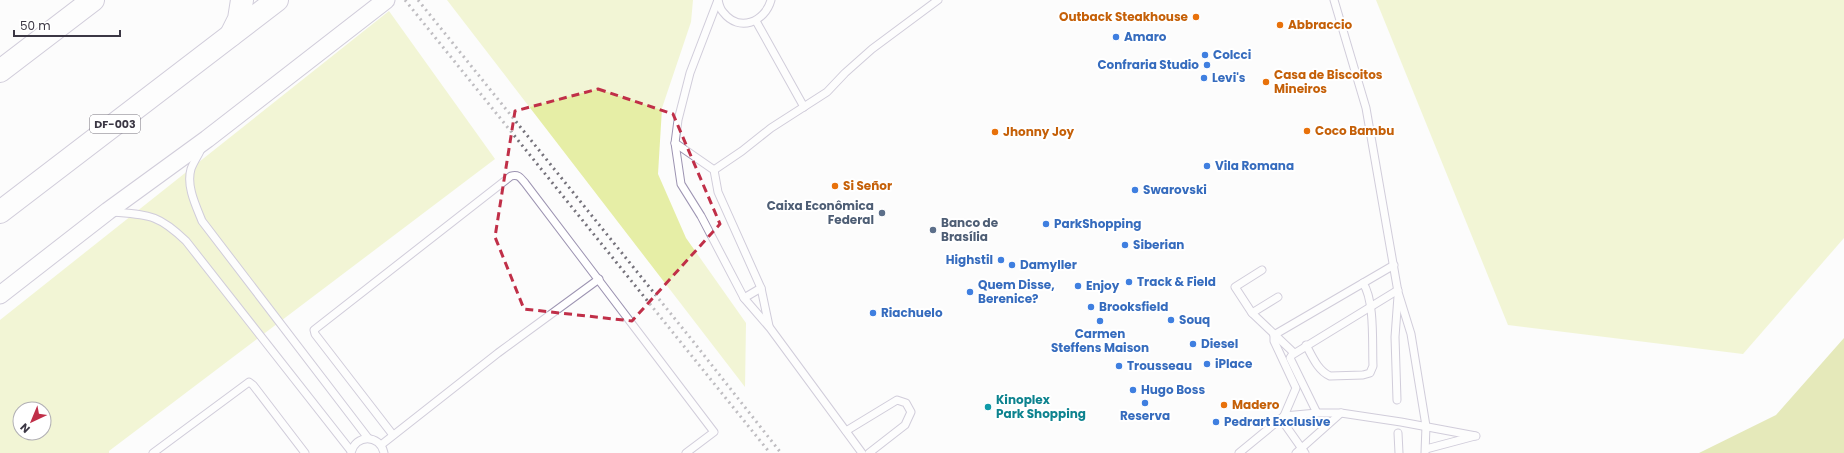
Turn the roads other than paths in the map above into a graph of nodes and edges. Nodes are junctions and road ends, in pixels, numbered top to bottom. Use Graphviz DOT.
graph roads {
  1 [pos="93,0"];
  2 [pos="242,0"];
  3 [pos="277,0"];
  4 [pos="386,0"];
  5 [pos="718,0"];
  6 [pos="771,0"];
  7 [pos="938,0"];
  8 [pos="1334,0"];
  9 [pos="756,21"];
  10 [pos="231,35"];
  11 [pos="0,71"];
  12 [pos="804,107"];
  13 [pos="207,139"];
  14 [pos="675,143"];
  15 [pos="714,170"];
  16 [pos="108,211"];
  17 [pos="0,212"];
  18 [pos="1394,265"];
  19 [pos="1262,270"];
  20 [pos="599,279"];
  21 [pos="1363,283"];
  22 [pos="761,288"];
  23 [pos="1398,291"];
  24 [pos="0,295"];
  25 [pos="744,298"];
  26 [pos="1278,298"];
  27 [pos="1371,307"];
  28 [pos="1252,313"];
  29 [pos="770,328"];
  30 [pos="1274,335"];
  31 [pos="1306,345"];
  32 [pos="1293,352"];
  33 [pos="1299,387"];
  34 [pos="1397,400"];
  35 [pos="1317,413"];
  36 [pos="1341,413"];
  37 [pos="1283,417"];
  38 [pos="1426,426"];
  39 [pos="846,431"];
  40 [pos="1398,433"];
  41 [pos="393,435"];
  42 [pos="368,438"];
  43 [pos="381,445"];
  44 [pos="1426,451"];
  45 [pos="351,452"];
  46 [pos="1301,452"];
  47 [pos="153,453"];
  48 [pos="305,453"];
  49 [pos="384,453"];
  50 [pos="686,453"];
  51 [pos="862,453"];
  52 [pos="869,453"];
  53 [pos="1238,453"];
  54 [pos="1399,453"];
  1 -- 11 [label="highway"];
  2 -- 10 [label="highway"];
  3 -- 10 [label="highway, DF-003"];
  4 -- 13 [label="street"];
  5 -- 9 [label="lane"];
  5 -- 14 [label="lane"];
  6 -- 9 [label="lane"];
  7 -- 12 [label="lane"];
  8 -- 18 [label="lane"];
  9 -- 12 [label="lane"];
  10 -- 17 [label="highway, DF-003"];
  12 -- 15 [label="lane"];
  13 -- 16 [label="street"];
  13 -- 42 [label="lane"];
  14 -- 15 [label="lane"];
  14 -- 25 [label="lane"];
  15 -- 22 [label="lane"];
  16 -- 24 [label="street"];
  16 -- 45 [label="lane"];
  18 -- 21 [label="lane"];
  18 -- 23 [label="lane"];
  19 -- 28 [label="lane"];
  20 -- 41 [label="lane"];
  20 -- 41 [label="lane"];
  20 -- 50 [label="lane"];
  21 -- 27 [label="lane"];
  21 -- 30 [label="lane"];
  22 -- 25 [label="lane"];
  22 -- 29 [label="lane"];
  23 -- 27 [label="lane"];
  23 -- 34 [label="lane"];
  23 -- 38 [label="lane"];
  25 -- 29 [label="lane"];
  26 -- 28 [label="lane"];
  27 -- 31 [label="lane"];
  27 -- 31 [label="lane"];
  28 -- 30 [label="lane"];
  29 -- 39 [label="lane"];
  30 -- 32 [label="lane"];
  30 -- 33 [label="lane"];
  31 -- 32 [label="lane"];
  32 -- 33 [label="lane"];
  33 -- 35 [label="lane"];
  33 -- 37 [label="lane"];
  35 -- 36 [label="lane"];
  35 -- 37 [label="lane"];
  36 -- 38 [label="lane"];
  36 -- 46 [label="lane"];
  37 -- 46 [label="lane"];
  37 -- 53 [label="lane"];
  38 -- 44 [label="lane"];
  38 -- 44 [label="lane"];
  39 -- 51 [label="lane"];
  39 -- 52 [label="lane"];
  40 -- 54 [label="lane"];
  41 -- 43 [label="lane"];
  42 -- 43 [label="lane"];
  42 -- 45 [label="lane"];
  43 -- 49 [label="lane"];
  47 -- 48 [label="lane"];
}
